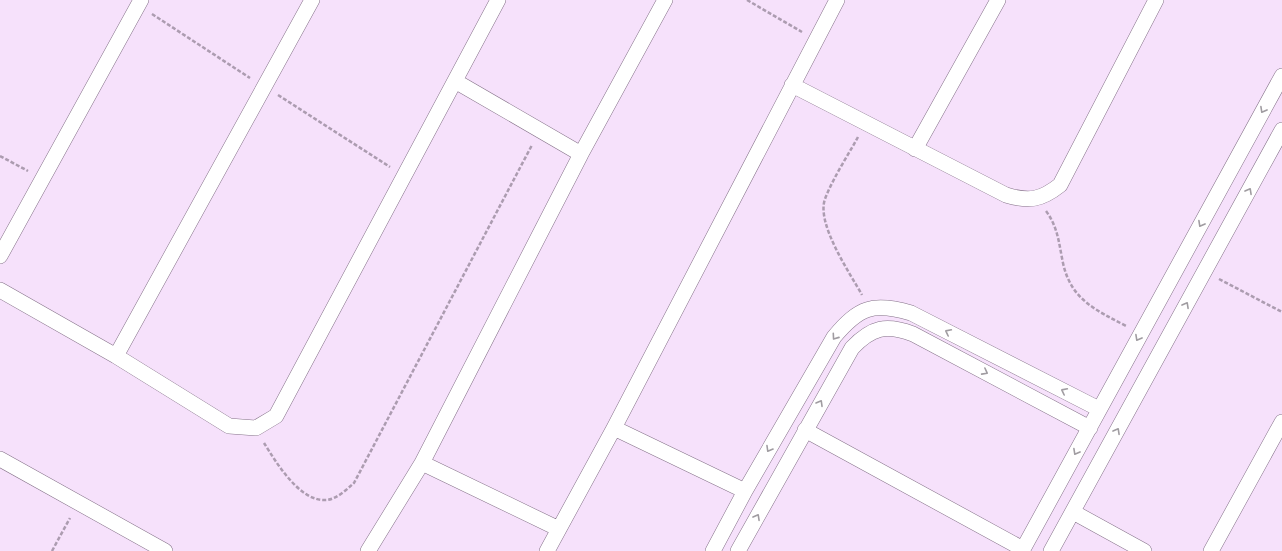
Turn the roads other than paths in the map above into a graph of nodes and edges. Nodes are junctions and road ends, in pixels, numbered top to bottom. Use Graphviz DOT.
graph roads {
  1 [pos="141,0"];
  2 [pos="312,0"];
  3 [pos="498,0"];
  4 [pos="665,0"];
  5 [pos="837,0"];
  6 [pos="998,0"];
  7 [pos="1156,0"];
  8 [pos="1282,76"];
  9 [pos="455,81"];
  10 [pos="792,85"];
  11 [pos="1282,130"];
  12 [pos="915,149"];
  13 [pos="581,154"];
  14 [pos="0,256"];
  15 [pos="0,290"];
  16 [pos="1153,312"];
  17 [pos="1176,324"];
  18 [pos="116,356"];
  19 [pos="1099,409"];
  20 [pos="1282,422"];
  21 [pos="614,428"];
  22 [pos="1090,428"];
  23 [pos="805,430"];
  24 [pos="0,458"];
  25 [pos="422,463"];
  26 [pos="745,491"];
  27 [pos="1073,512"];
  28 [pos="559,529"];
  29 [pos="1022,550"];
  30 [pos="165,551"];
  31 [pos="368,551"];
  32 [pos="547,551"];
  33 [pos="713,551"];
  34 [pos="738,551"];
  35 [pos="1051,551"];
  36 [pos="1144,551"];
  37 [pos="1211,551"];
  1 -- 14 [label="street"];
  2 -- 18 [label="street"];
  3 -- 9 [label="street"];
  4 -- 13 [label="street"];
  5 -- 10 [label="street"];
  6 -- 12 [label="street"];
  7 -- 12 [label="street"];
  8 -- 16 [label="street, one-way"];
  9 -- 13 [label="street"];
  9 -- 18 [label="street"];
  10 -- 12 [label="street"];
  10 -- 21 [label="street"];
  17 -- 11 [label="street, one-way"];
  13 -- 25 [label="street"];
  15 -- 18 [label="street"];
  16 -- 17 [label="street"];
  16 -- 19 [label="street, one-way"];
  27 -- 17 [label="street, one-way"];
  19 -- 22 [label="street"];
  19 -- 26 [label="street, one-way"];
  20 -- 37 [label="street"];
  21 -- 26 [label="street"];
  21 -- 28 [label="street"];
  23 -- 22 [label="street, one-way"];
  22 -- 29 [label="street, one-way"];
  23 -- 29 [label="street"];
  34 -- 23 [label="street, one-way"];
  24 -- 30 [label="street"];
  25 -- 28 [label="street"];
  25 -- 31 [label="street"];
  26 -- 33 [label="street"];
  27 -- 35 [label="street"];
  27 -- 36 [label="street"];
  28 -- 32 [label="street"];
}
